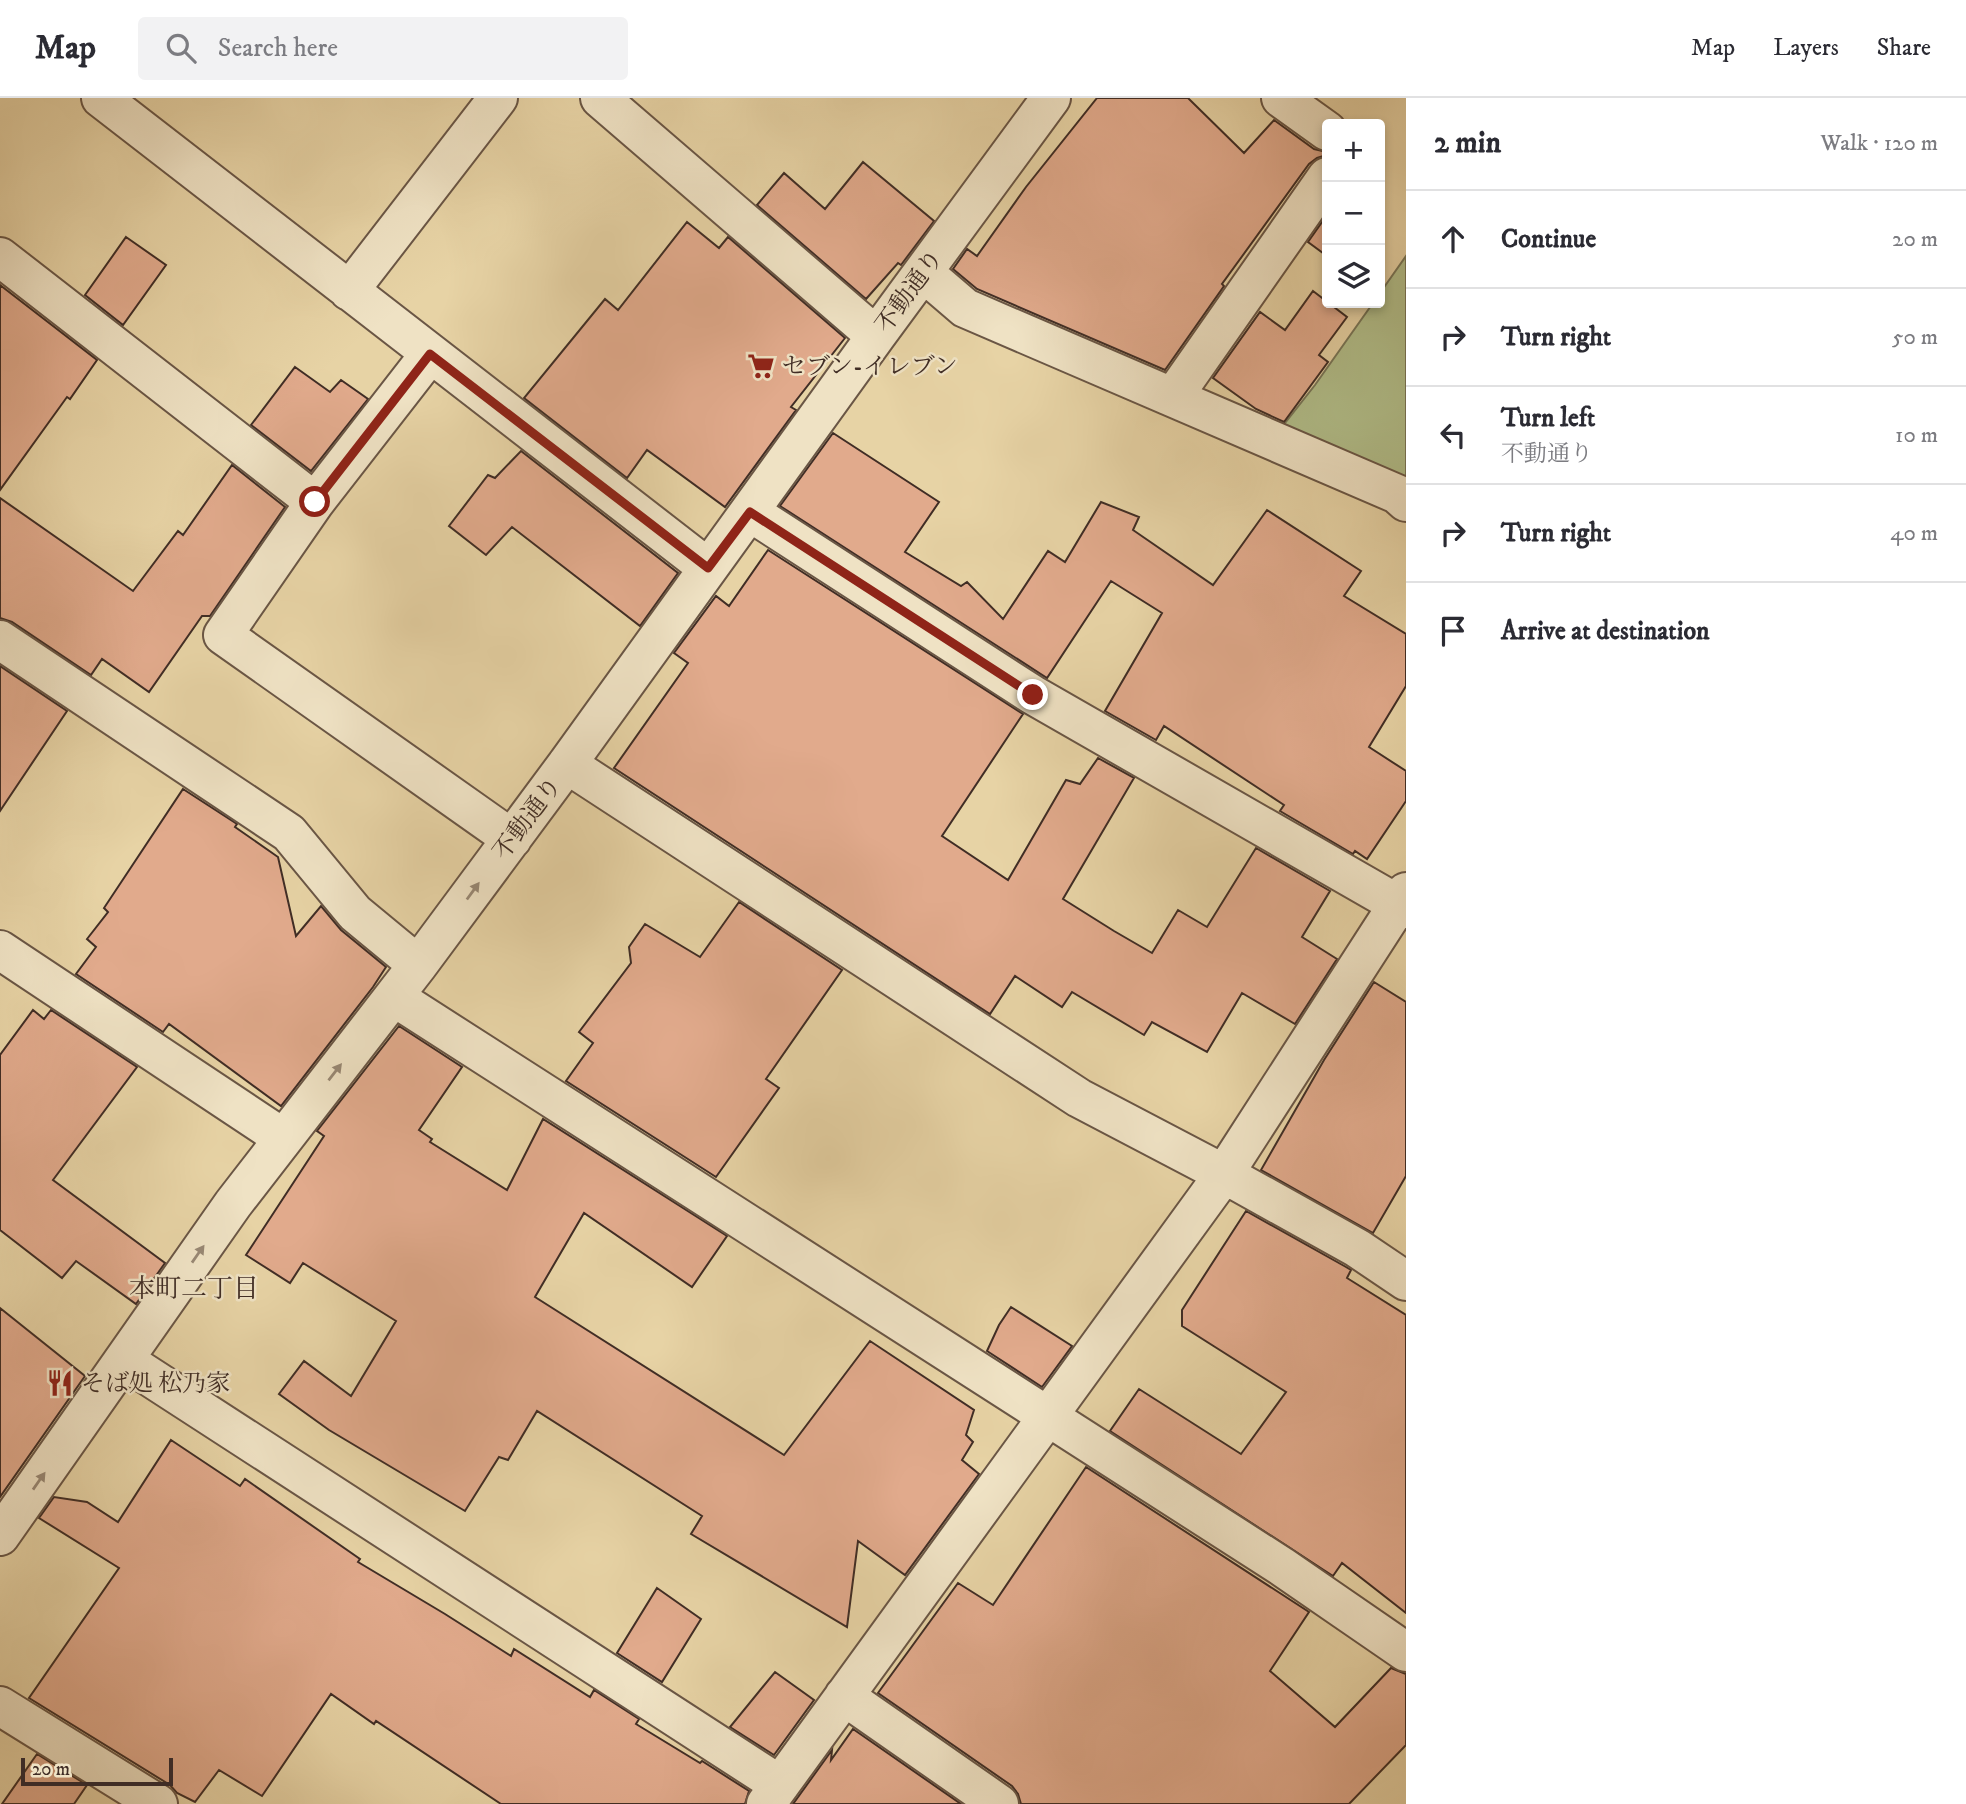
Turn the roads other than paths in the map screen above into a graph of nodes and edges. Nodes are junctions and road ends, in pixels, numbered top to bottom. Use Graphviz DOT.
graph roads {
  1 [pos="101,98"];
  2 [pos="498,98"];
  3 [pos="600,98"];
  4 [pos="1051,98"];
  5 [pos="1281,98"];
  6 [pos="1322,127"];
  7 [pos="1324,182"];
  8 [pos="0,257"];
  9 [pos="923,272"];
  10 [pos="349,291"];
  11 [pos="876,336"];
  12 [pos="430,354"];
  13 [pos="1173,397"];
  14 [pos="315,502"];
  15 [pos="1406,502"];
  16 [pos="750,512"];
  17 [pos="708,568"];
  18 [pos="0,640"];
  19 [pos="567,764"];
  20 [pos="512,838"];
  21 [pos="1403,902"];
  22 [pos="0,950"];
  23 [pos="418,965"];
  24 [pos="394,997"];
  25 [pos="283,1138"];
  26 [pos="1224,1174"];
  27 [pos="1406,1281"];
  28 [pos="124,1360"];
  29 [pos="1048,1416"];
  30 [pos="2,1528"];
  31 [pos="1406,1652"];
  32 [pos="844,1696"];
  33 [pos="0,1706"];
  34 [pos="773,1795"];
  35 [pos="158,1804"];
  36 [pos="999,1804"];
  1 -- 10 [label="street"];
  2 -- 10 [label="street"];
  3 -- 11 [label="street"];
  4 -- 9 [label="street, 不動通り"];
  5 -- 6 [label="street"];
  7 -- 13 [label="street"];
  8 -- 14 [label="street"];
  9 -- 11 [label="street, 不動通り"];
  9 -- 13 [label="street"];
  10 -- 12 [label="street"];
  11 -- 16 [label="street, 不動通り"];
  12 -- 14 [label="street"];
  12 -- 17 [label="street"];
  13 -- 15 [label="street"];
  14 -- 20 [label="street"];
  16 -- 17 [label="street, 不動通り"];
  16 -- 21 [label="street"];
  17 -- 19 [label="street, 不動通り"];
  18 -- 23 [label="street"];
  19 -- 20 [label="street, 不動通り"];
  19 -- 26 [label="street"];
  23 -- 20 [label="street, 不動通り, one-way"];
  21 -- 26 [label="street"];
  22 -- 25 [label="street"];
  23 -- 24 [label="street, 不動通り"];
  25 -- 24 [label="street, 不動通り, one-way"];
  24 -- 29 [label="street"];
  28 -- 25 [label="street, 不動通り, one-way"];
  26 -- 27 [label="street"];
  26 -- 29 [label="street"];
  30 -- 28 [label="street, 不動通り, one-way"];
  28 -- 34 [label="street"];
  29 -- 31 [label="street"];
  29 -- 32 [label="street"];
  32 -- 34 [label="street"];
  32 -- 36 [label="street"];
  33 -- 35 [label="street"];
}
